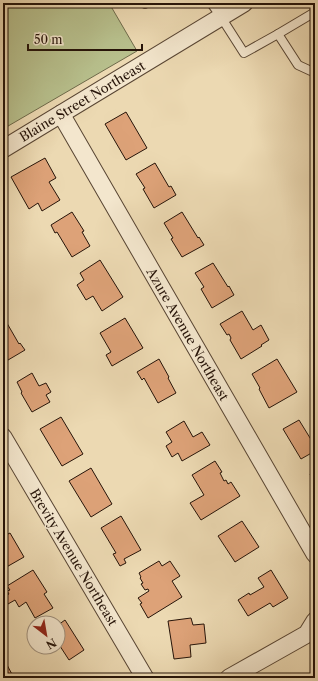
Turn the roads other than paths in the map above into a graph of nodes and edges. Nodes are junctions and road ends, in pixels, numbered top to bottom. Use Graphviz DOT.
graph roads {
  1 [pos="211,3"];
  2 [pos="244,3"];
  3 [pos="315,12"];
  4 [pos="221,17"];
  5 [pos="278,34"];
  6 [pos="315,69"];
  7 [pos="61,114"];
  8 [pos="3,149"];
  9 [pos="3,437"];
  10 [pos="315,554"];
  11 [pos="315,621"];
  12 [pos="146,678"];
  13 [pos="229,678"];
  1 -- 4 [label="lane"];
  2 -- 4 [label="street, Blaine Street Northeast"];
  3 -- 5 [label="lane"];
  4 -- 5 [label="lane"];
  4 -- 7 [label="street, Blaine Street Northeast"];
  5 -- 6 [label="lane"];
  7 -- 8 [label="street, Blaine Street Northeast"];
  7 -- 10 [label="street, Azure Avenue Northeast"];
  9 -- 12 [label="street, Brevity Avenue Northeast"];
  11 -- 13 [label="street"];
}
